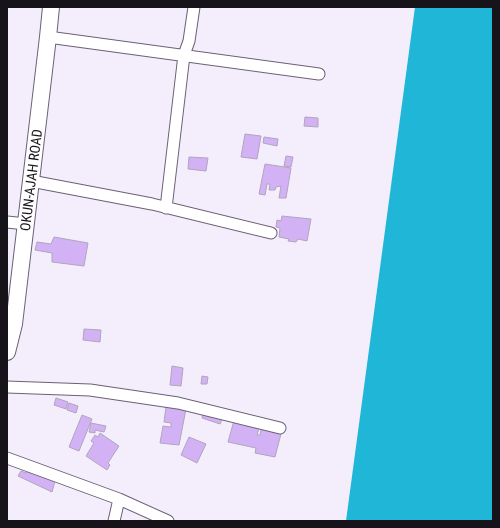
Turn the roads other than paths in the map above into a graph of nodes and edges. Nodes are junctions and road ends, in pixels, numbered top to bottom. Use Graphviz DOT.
graph roads {
  1 [pos="51,7"];
  2 [pos="194,7"];
  3 [pos="48,37"];
  4 [pos="184,55"];
  5 [pos="319,74"];
  6 [pos="31,181"];
  7 [pos="166,208"];
  8 [pos="7,222"];
  9 [pos="26,224"];
  10 [pos="271,233"];
  11 [pos="7,352"];
  12 [pos="7,387"];
  13 [pos="280,428"];
  14 [pos="7,458"];
  15 [pos="119,499"];
  16 [pos="114,521"];
  17 [pos="168,521"];
  1 -- 3 [label="main road, OKUN-AJAH ROAD"];
  2 -- 4 [label="street"];
  3 -- 4 [label="street"];
  3 -- 6 [label="main road, OKUN-AJAH ROAD"];
  4 -- 5 [label="street"];
  4 -- 7 [label="street"];
  6 -- 7 [label="street"];
  6 -- 9 [label="main road, OKUN-AJAH ROAD"];
  7 -- 10 [label="street"];
  8 -- 9 [label="street"];
  9 -- 11 [label="main road, OKUN-AJAH ROAD"];
  12 -- 13 [label="street"];
  14 -- 15 [label="street"];
  15 -- 16 [label="street"];
  15 -- 17 [label="street"];
}
